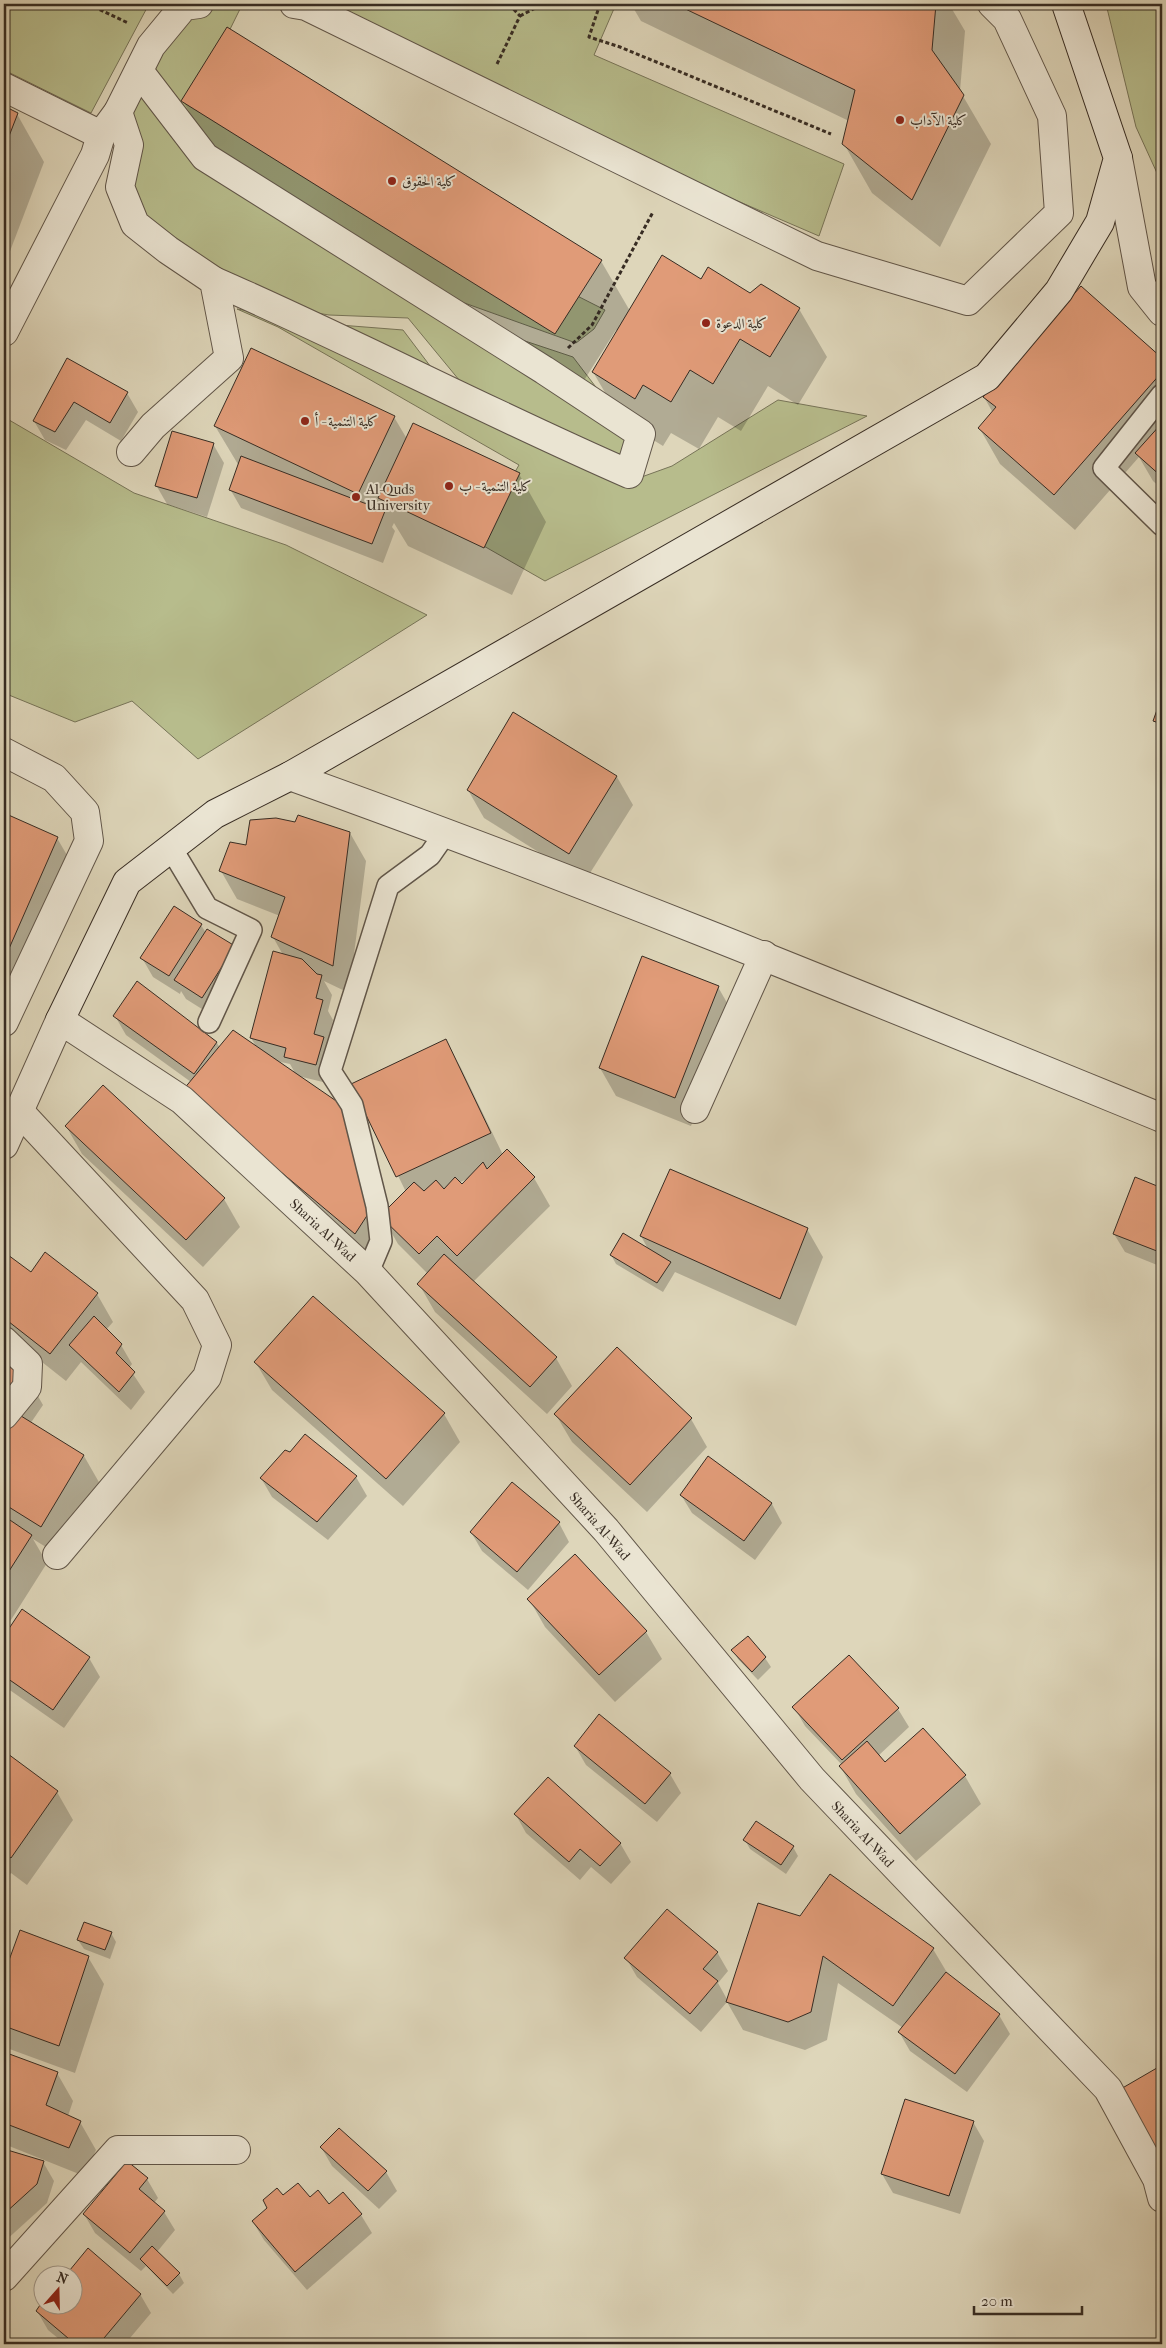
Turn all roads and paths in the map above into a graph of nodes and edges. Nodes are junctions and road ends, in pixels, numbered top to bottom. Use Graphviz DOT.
graph roads {
  1 [pos="88,4"];
  2 [pos="199,4"];
  3 [pos="294,4"];
  4 [pos="509,4"];
  5 [pos="543,4"];
  6 [pos="600,4"];
  7 [pos="992,4"];
  8 [pos="1066,4"];
  9 [pos="520,16"];
  10 [pos="158,38"];
  11 [pos="139,71"];
  12 [pos="4,87"];
  13 [pos="483,92"];
  14 [pos="118,112"];
  15 [pos="831,134"];
  16 [pos="101,135"];
  17 [pos="1118,158"];
  18 [pos="669,183"];
  19 [pos="214,281"];
  20 [pos="1162,312"];
  21 [pos="4,332"];
  22 [pos="544,370"];
  23 [pos="1162,395"];
  24 [pos="131,452"];
  25 [pos="1162,525"];
  26 [pos="4,752"];
  27 [pos="290,776"];
  28 [pos="446,832"];
  29 [pos="171,848"];
  30 [pos="764,955"];
  31 [pos="60,1020"];
  32 [pos="4,1022"];
  33 [pos="209,1022"];
  34 [pos="695,1109"];
  35 [pos="19,1112"];
  36 [pos="1162,1118"];
  37 [pos="4,1145"];
  38 [pos="368,1272"];
  39 [pos="4,1340"];
  40 [pos="4,1415"];
  41 [pos="57,1555"];
  42 [pos="236,2150"];
  43 [pos="1162,2198"];
  44 [pos="4,2276"];
  1 -- 10 [label="path"];
  2 -- 10 [label="street"];
  3 -- 13 [label="street"];
  4 -- 9 [label="path"];
  5 -- 9 [label="path"];
  6 -- 15 [label="path"];
  7 -- 18 [label="street"];
  8 -- 17 [label="street"];
  9 -- 13 [label="path"];
  10 -- 11 [label="street"];
  11 -- 14 [label="street"];
  11 -- 22 [label="street"];
  12 -- 16 [label="street"];
  13 -- 18 [label="street"];
  14 -- 16 [label="street"];
  14 -- 19 [label="street"];
  16 -- 21 [label="street"];
  17 -- 20 [label="street"];
  17 -- 27 [label="street"];
  18 -- 22 [label="path"];
  19 -- 22 [label="street"];
  19 -- 24 [label="street"];
  23 -- 25 [label="lane"];
  26 -- 32 [label="street"];
  27 -- 28 [label="street"];
  27 -- 29 [label="street"];
  28 -- 30 [label="street"];
  28 -- 38 [label="lane"];
  29 -- 31 [label="street"];
  29 -- 33 [label="lane"];
  30 -- 34 [label="street"];
  30 -- 36 [label="street"];
  31 -- 35 [label="street"];
  31 -- 38 [label="street, Sharia Al-Wad"];
  35 -- 37 [label="street"];
  35 -- 41 [label="street"];
  38 -- 43 [label="street, Sharia Al-Wad"];
  39 -- 40 [label="street"];
  42 -- 44 [label="street"];
}
